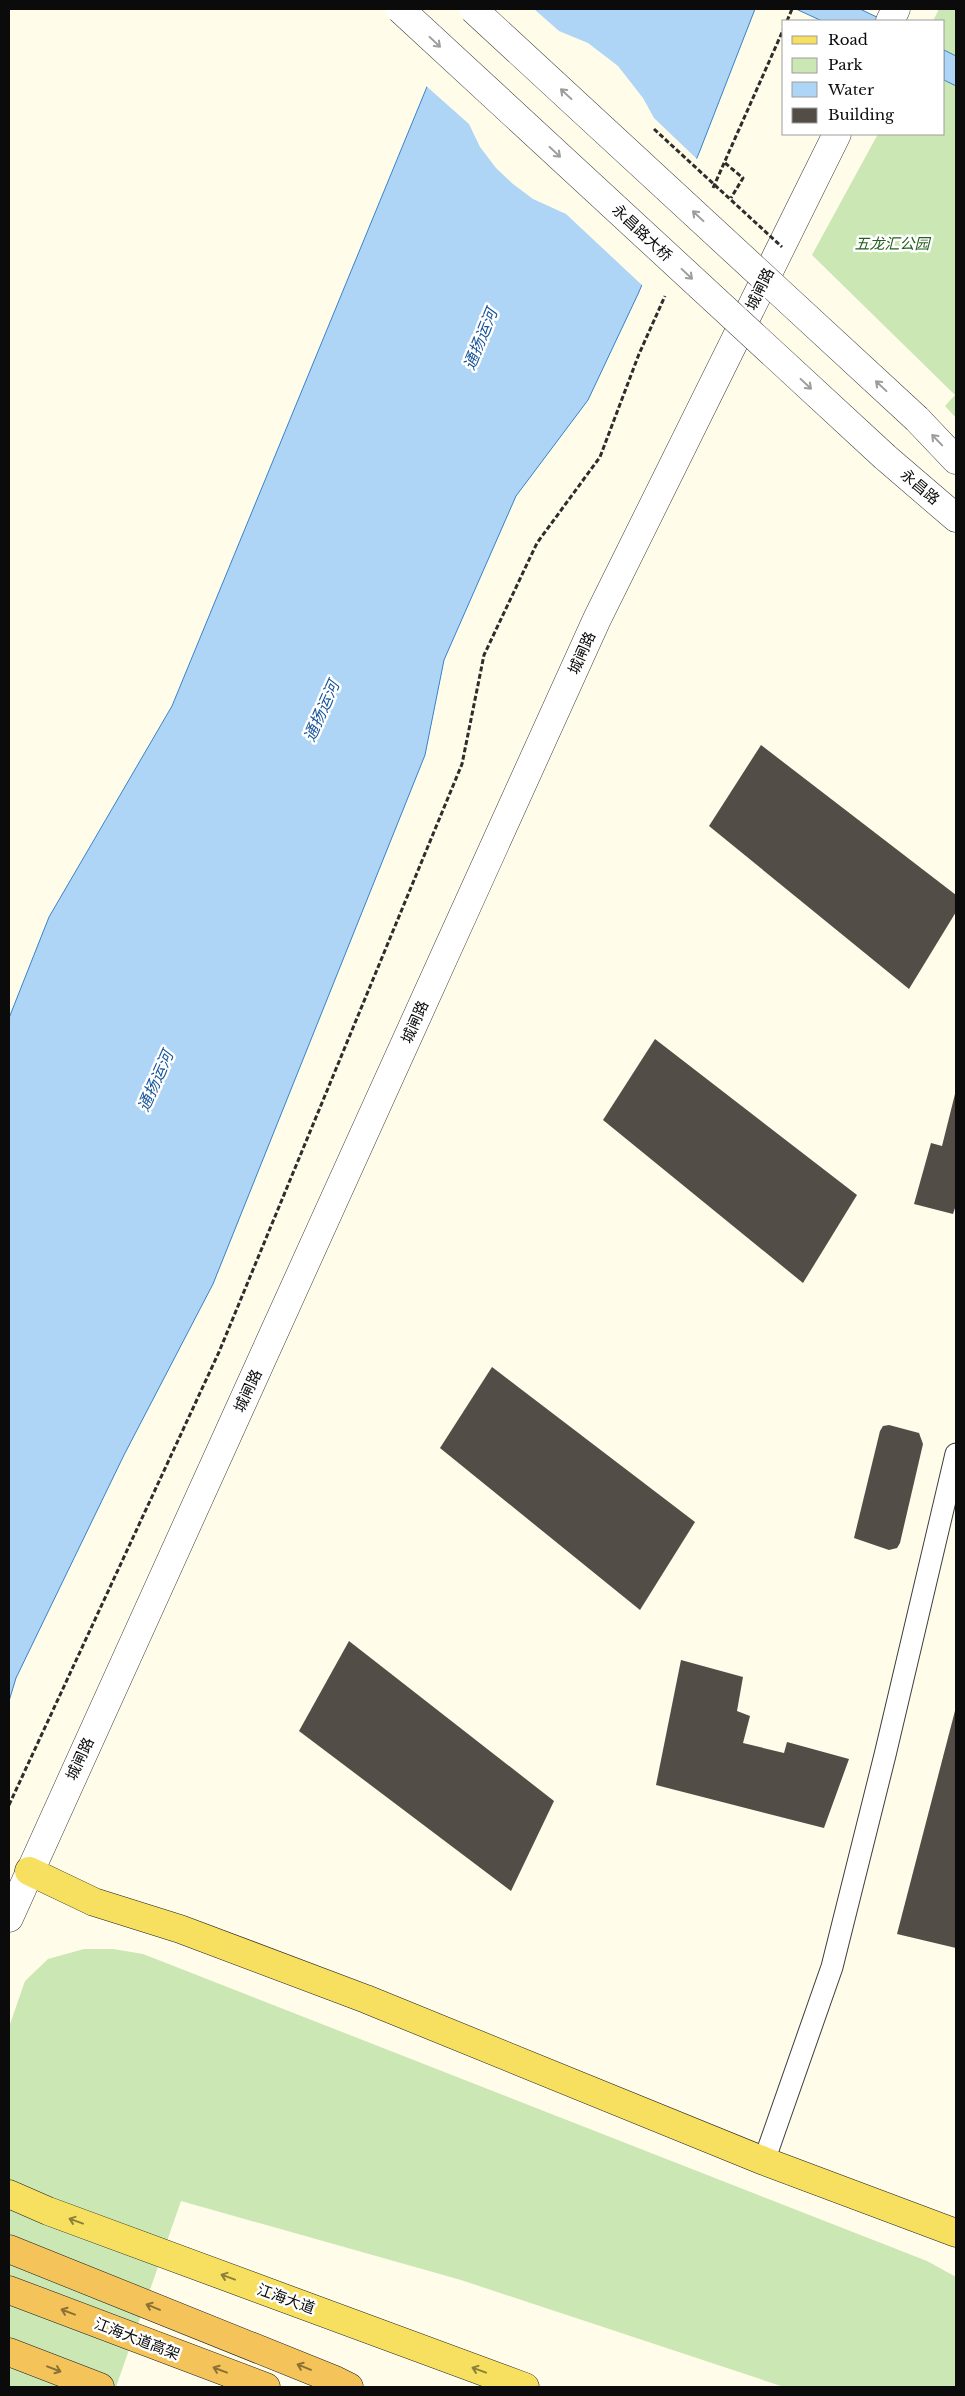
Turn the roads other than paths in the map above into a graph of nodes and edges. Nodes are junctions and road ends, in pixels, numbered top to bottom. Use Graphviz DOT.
graph roads {
  1 [pos="400,9"];
  2 [pos="473,9"];
  3 [pos="837,135"];
  4 [pos="885,457"];
  5 [pos="956,460"];
  6 [pos="956,518"];
  7 [pos="956,1454"];
  8 [pos="29,1871"];
  9 [pos="9,1918"];
  10 [pos="764,2161"];
  11 [pos="9,2194"];
  12 [pos="956,2233"];
  13 [pos="9,2249"];
  14 [pos="9,2290"];
  15 [pos="9,2352"];
  16 [pos="100,2387"];
  17 [pos="266,2387"];
  18 [pos="348,2387"];
  19 [pos="525,2387"];
  1 -- 4 [label="street, 永昌路大桥, one-way, bridge"];
  5 -- 2 [label="street, one-way, bridge"];
  3 -- 8 [label="street, 城闸路"];
  4 -- 6 [label="street, 永昌路"];
  7 -- 10 [label="lane"];
  8 -- 9 [label="street, 城闸路"];
  8 -- 10 [label="main road"];
  10 -- 12 [label="main road"];
  19 -- 11 [label="main road, 江海大道, one-way"];
  18 -- 13 [label="highway, one-way"];
  17 -- 14 [label="highway, 江海大道高架, one-way"];
  15 -- 16 [label="highway, one-way"];
}
